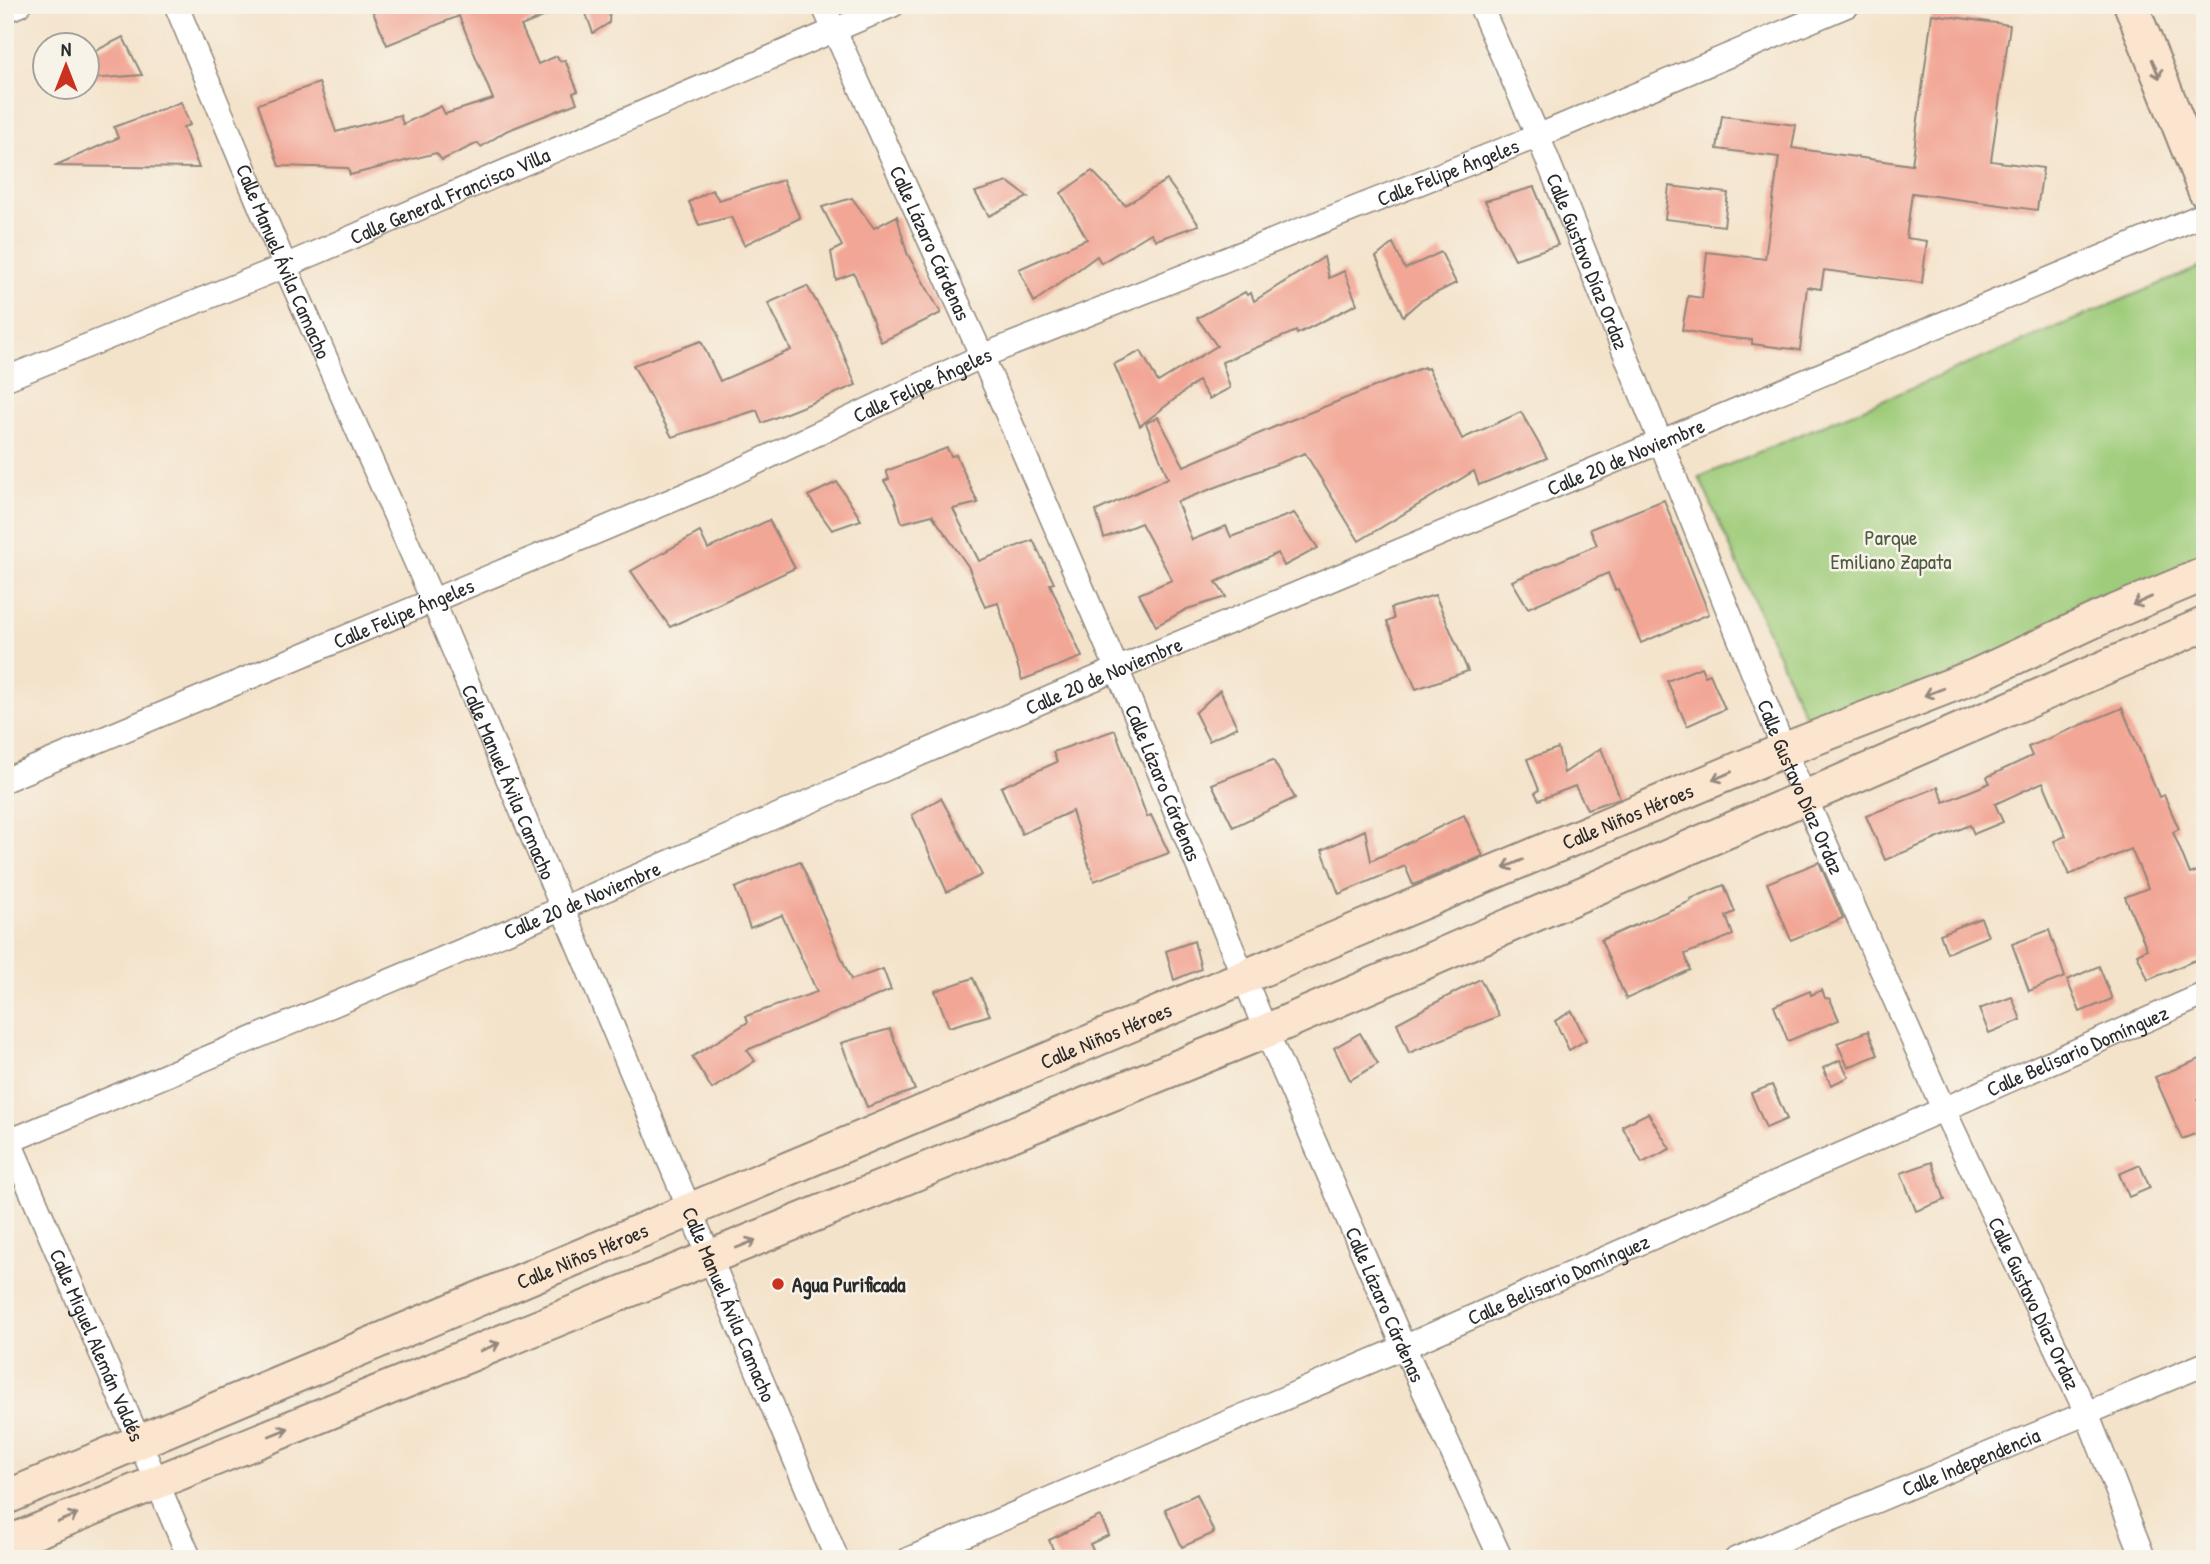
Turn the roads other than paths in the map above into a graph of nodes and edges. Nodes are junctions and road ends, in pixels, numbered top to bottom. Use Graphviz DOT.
graph roads {
  1 [pos="19,5"];
  2 [pos="176,5"];
  3 [pos="823,5"];
  4 [pos="892,5"];
  5 [pos="1480,5"];
  6 [pos="1847,5"];
  7 [pos="2131,5"];
  8 [pos="5,11"];
  9 [pos="834,31"];
  10 [pos="1538,136"];
  11 [pos="2205,191"];
  12 [pos="2205,214"];
  13 [pos="285,266"];
  14 [pos="982,356"];
  15 [pos="5,379"];
  16 [pos="1661,441"];
  17 [pos="2205,574"];
  18 [pos="433,601"];
  19 [pos="2205,624"];
  20 [pos="1117,669"];
  21 [pos="1784,750"];
  22 [pos="5,780"];
  23 [pos="1804,796"];
  24 [pos="563,908"];
  25 [pos="1244,978"];
  26 [pos="2205,994"];
  27 [pos="1266,1031"];
  28 [pos="1942,1108"];
  29 [pos="7,1138"];
  30 [pos="690,1211"];
  31 [pos="710,1259"];
  32 [pos="1404,1347"];
  33 [pos="2205,1364"];
  34 [pos="2087,1414"];
  35 [pos="138,1441"];
  36 [pos="156,1482"];
  37 [pos="5,1497"];
  38 [pos="5,1544"];
  39 [pos="190,1559"];
  40 [pos="837,1559"];
  41 [pos="909,1559"];
  42 [pos="1502,1559"];
  43 [pos="1735,1559"];
  44 [pos="2144,1559"];
  1 -- 8 [label="street"];
  2 -- 13 [label="street, Calle Manuel Ávila Camacho"];
  3 -- 9 [label="street, Calle Lázaro Cárdenas"];
  4 -- 9 [label="street, Calle General Francisco Villa"];
  5 -- 10 [label="street, Calle Gustavo Díaz Ordaz"];
  6 -- 10 [label="street, Calle Felipe Ángeles"];
  7 -- 11 [label="street, one-way"];
  9 -- 13 [label="street, Calle General Francisco Villa"];
  9 -- 14 [label="street, Calle Lázaro Cárdenas"];
  10 -- 14 [label="street, Calle Felipe Ángeles"];
  10 -- 16 [label="street, Calle Gustavo Díaz Ordaz"];
  12 -- 16 [label="street, Calle 20 de Noviembre"];
  13 -- 15 [label="street, Calle General Francisco Villa"];
  13 -- 18 [label="street, Calle Manuel Ávila Camacho"];
  14 -- 18 [label="street, Calle Felipe Ángeles"];
  14 -- 20 [label="street, Calle Lázaro Cárdenas"];
  16 -- 20 [label="street, Calle 20 de Noviembre"];
  16 -- 21 [label="street, Calle Gustavo Díaz Ordaz"];
  17 -- 21 [label="street, Calle Niños Héroes, one-way"];
  18 -- 22 [label="street, Calle Felipe Ángeles"];
  18 -- 24 [label="street, Calle Manuel Ávila Camacho"];
  19 -- 23 [label="street"];
  20 -- 24 [label="street, Calle 20 de Noviembre"];
  20 -- 25 [label="street, Calle Lázaro Cárdenas"];
  21 -- 23 [label="street, Calle Gustavo Díaz Ordaz"];
  21 -- 25 [label="street, Calle Niños Héroes, one-way"];
  23 -- 27 [label="street"];
  23 -- 28 [label="street, Calle Gustavo Díaz Ordaz"];
  24 -- 29 [label="street, Calle 20 de Noviembre"];
  24 -- 30 [label="street, Calle Manuel Ávila Camacho"];
  25 -- 27 [label="street, Calle Lázaro Cárdenas"];
  25 -- 30 [label="street, Calle Niños Héroes"];
  26 -- 28 [label="street, Calle Belisario Domínguez"];
  31 -- 27 [label="street, one-way"];
  27 -- 32 [label="street, Calle Lázaro Cárdenas"];
  28 -- 32 [label="street, Calle Belisario Domínguez"];
  28 -- 34 [label="street, Calle Gustavo Díaz Ordaz"];
  29 -- 35 [label="street, Calle Miguel Alemán Valdés"];
  30 -- 31 [label="street, Calle Manuel Ávila Camacho"];
  30 -- 35 [label="street, Calle Niños Héroes"];
  36 -- 31 [label="street, one-way"];
  31 -- 40 [label="street, Calle Manuel Ávila Camacho"];
  32 -- 41 [label="street, Calle Belisario Domínguez"];
  32 -- 42 [label="street, Calle Lázaro Cárdenas"];
  33 -- 34 [label="street, Calle Independencia"];
  34 -- 43 [label="street, Calle Independencia"];
  34 -- 44 [label="street, Calle Gustavo Díaz Ordaz"];
  35 -- 36 [label="street, Calle Miguel Alemán Valdés"];
  35 -- 37 [label="street, Calle Niños Héroes"];
  38 -- 36 [label="street, one-way"];
  36 -- 39 [label="street, Calle Miguel Alemán Valdés"];
}
